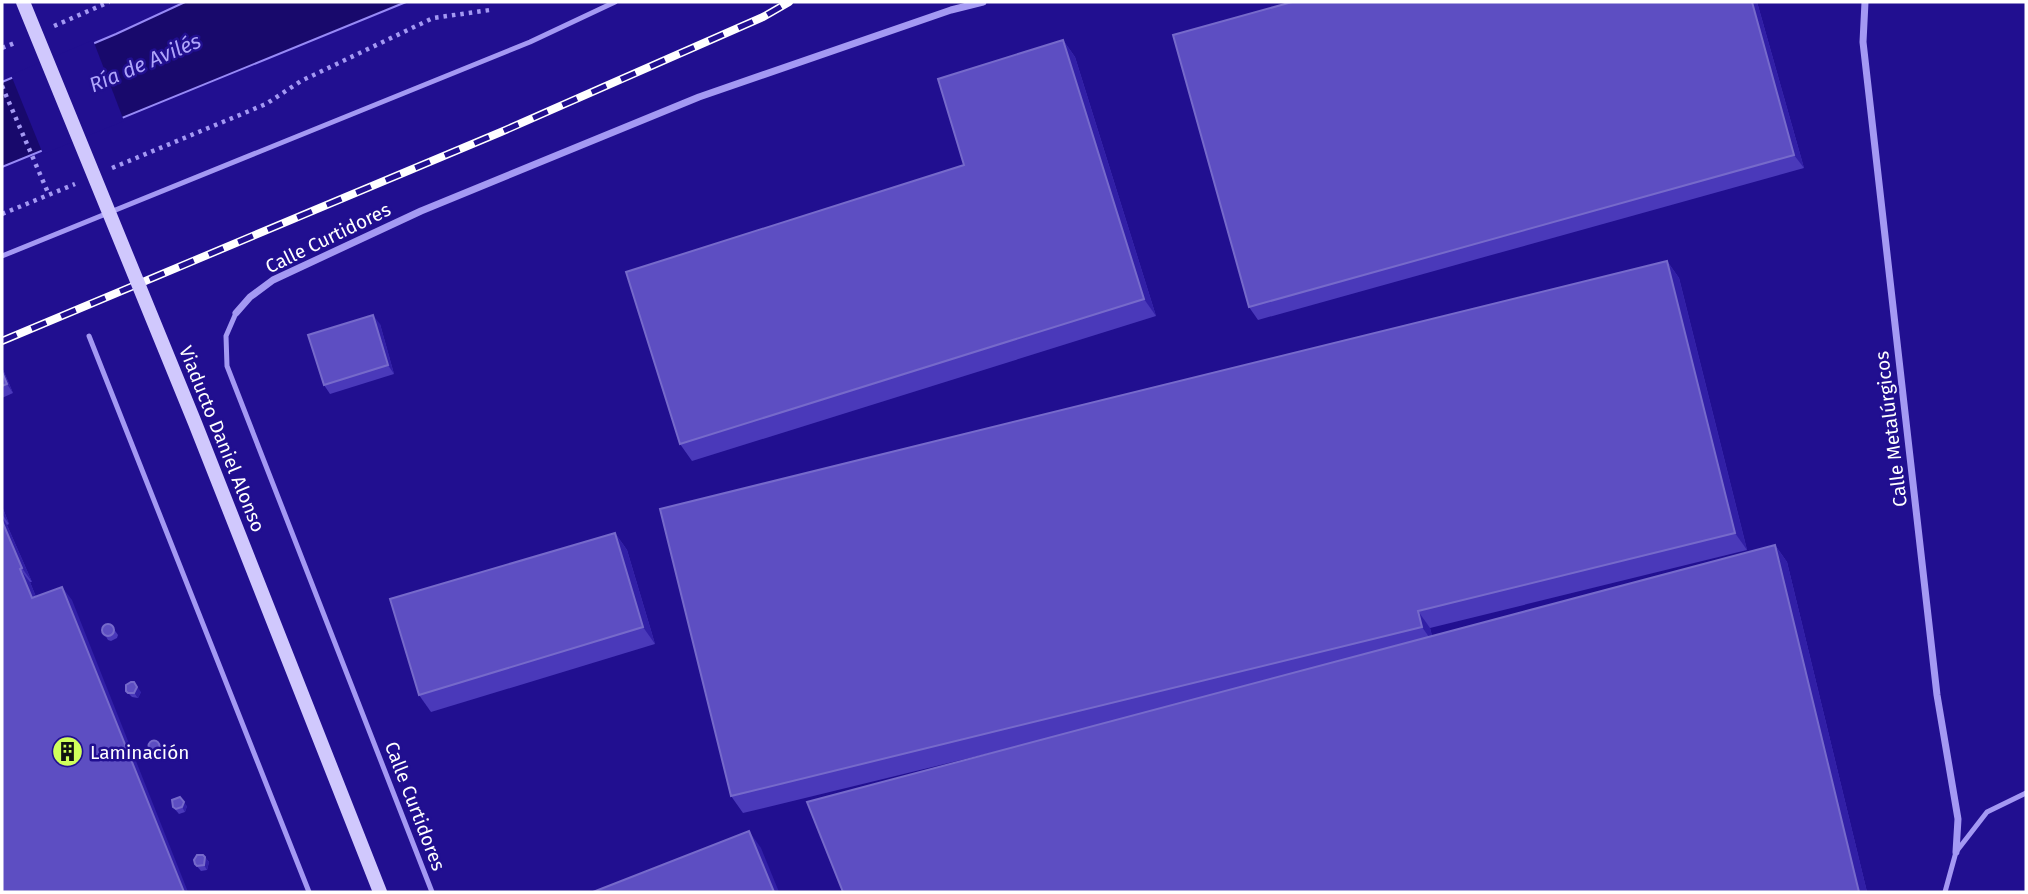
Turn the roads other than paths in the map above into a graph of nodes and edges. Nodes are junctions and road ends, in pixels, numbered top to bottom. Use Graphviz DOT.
graph roads {
  1 [pos="23,2"];
  2 [pos="615,2"];
  3 [pos="983,2"];
  4 [pos="1865,2"];
  5 [pos="2,256"];
  6 [pos="236,313"];
  7 [pos="89,336"];
  8 [pos="2026,793"];
  9 [pos="1956,852"];
  10 [pos="309,892"];
  11 [pos="380,892"];
  12 [pos="432,892"];
  13 [pos="1945,892"];
  1 -- 11 [label="main road, Viaducto Daniel Alonso, bridge"];
  2 -- 5 [label="lane"];
  3 -- 6 [label="street, Calle Curtidores"];
  4 -- 9 [label="street, Calle Metalúrgicos"];
  6 -- 12 [label="lane, Calle Curtidores"];
  7 -- 10 [label="lane"];
  8 -- 9 [label="lane"];
  9 -- 13 [label="lane"];
}
